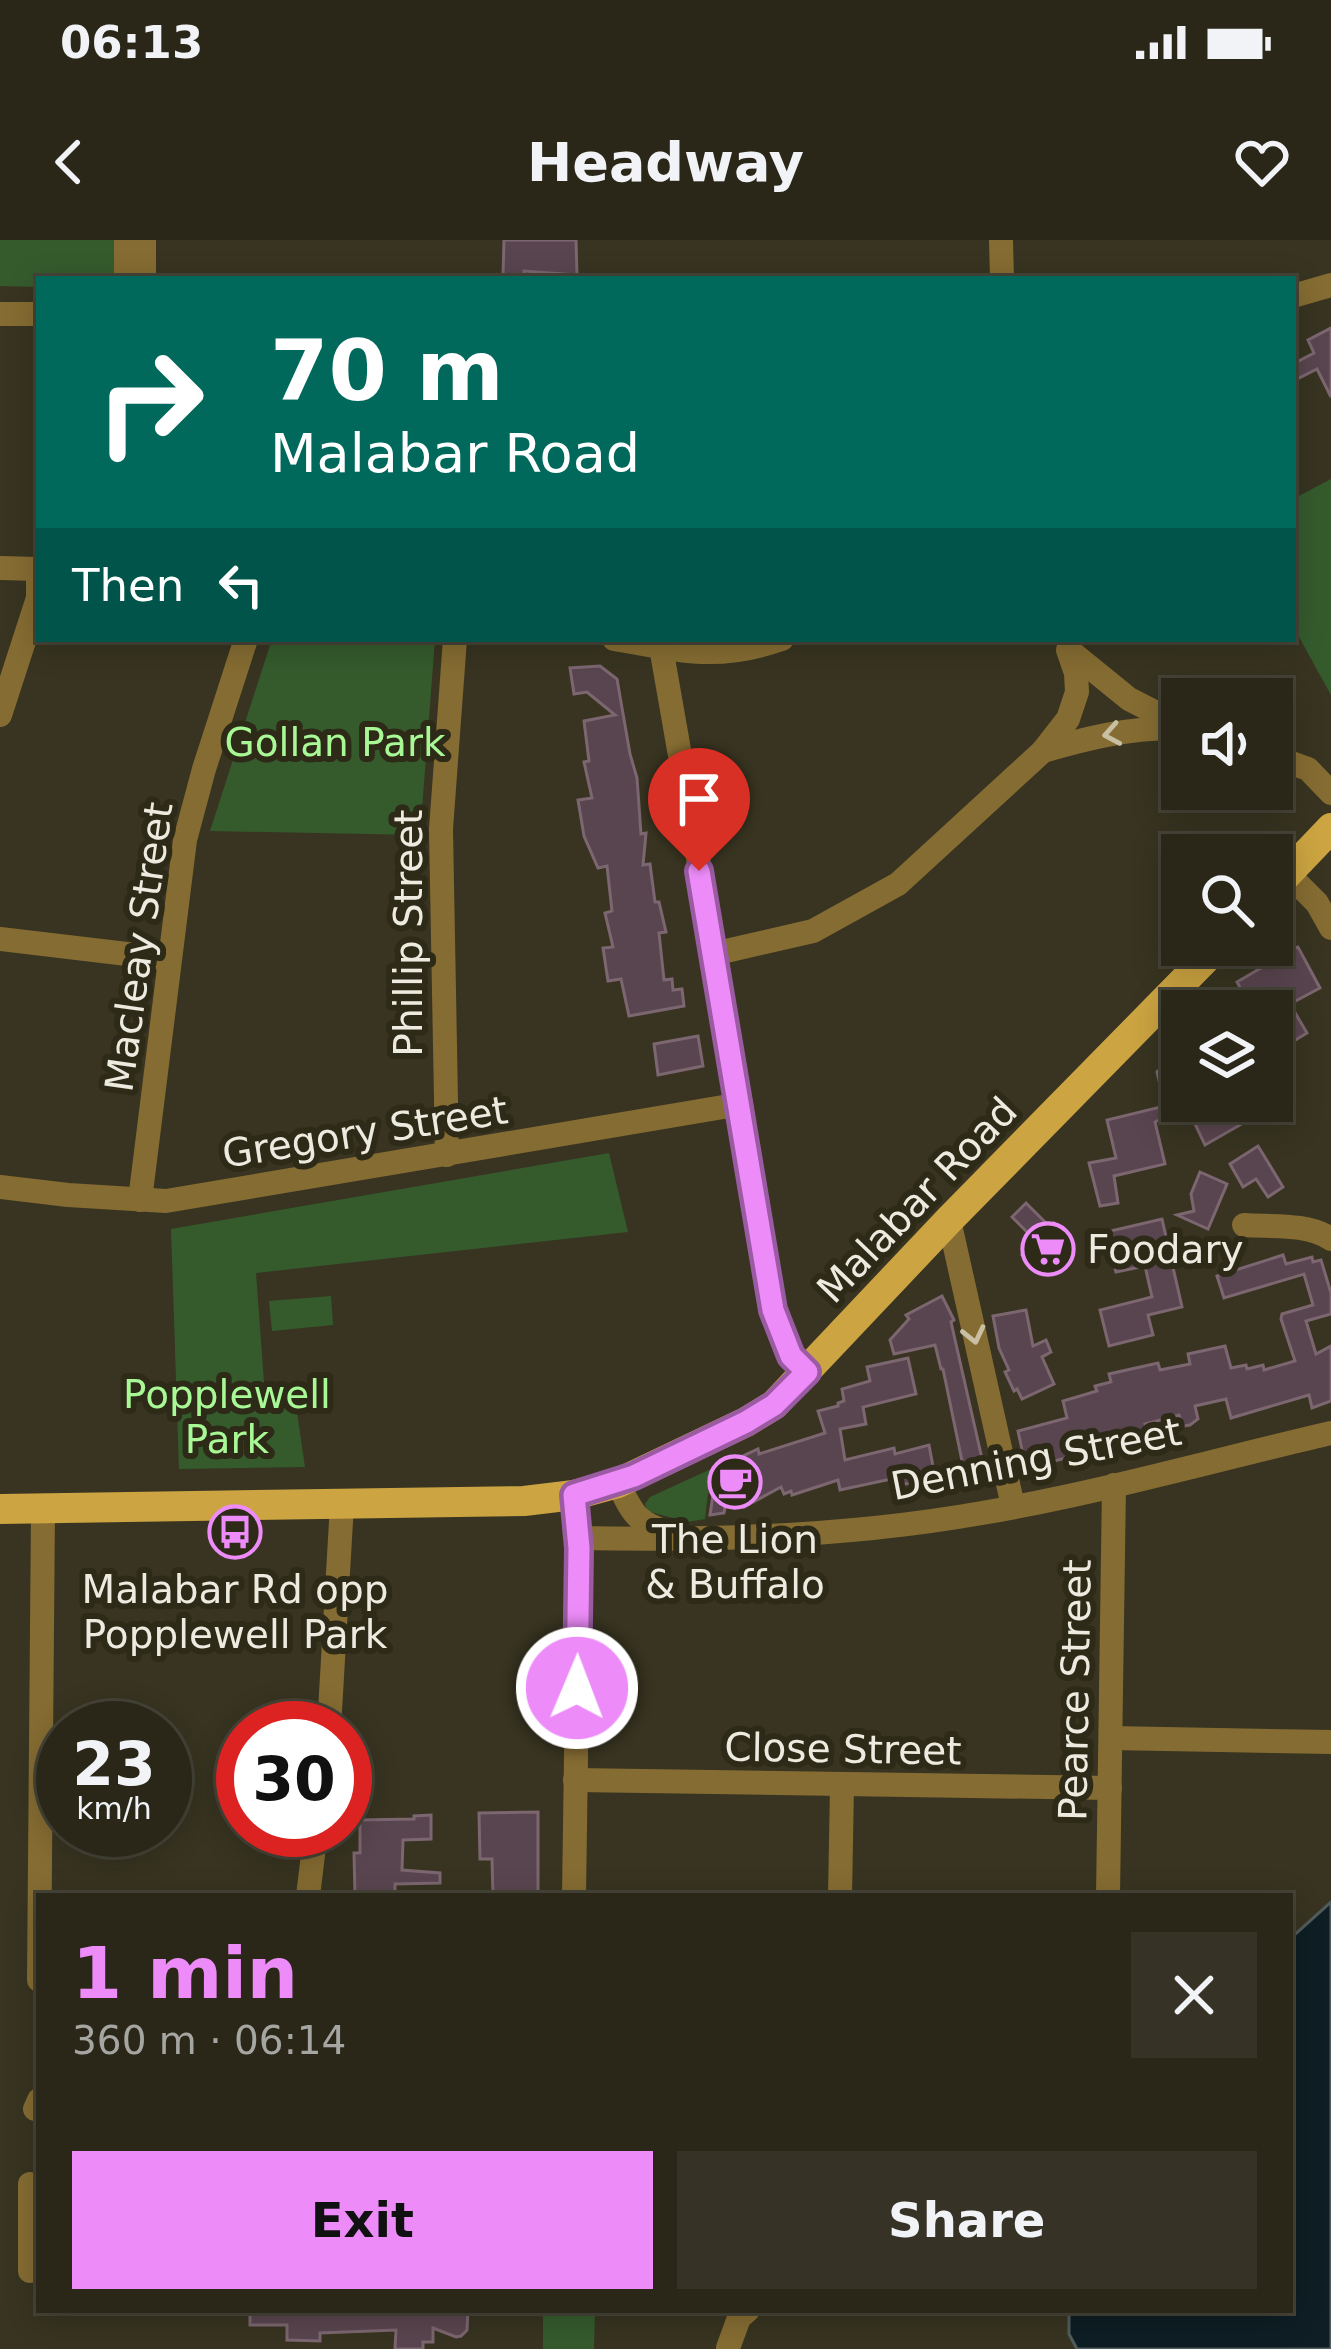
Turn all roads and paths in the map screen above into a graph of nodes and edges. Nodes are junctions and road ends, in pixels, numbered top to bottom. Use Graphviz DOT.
graph roads {
  1 [pos="126,240"];
  2 [pos="144,240"];
  3 [pos="1001,240"];
  4 [pos="126,276"];
  5 [pos="144,276"];
  6 [pos="1002,276"];
  7 [pos="1331,284"];
  8 [pos="1296,295"];
  9 [pos="0,314"];
  10 [pos="36,314"];
  11 [pos="0,568"];
  12 [pos="36,568"];
  13 [pos="36,604"];
  14 [pos="245,642"];
  15 [pos="455,642"];
  16 [pos="632,642"];
  17 [pos="773,642"];
  18 [pos="1062,644"];
  19 [pos="661,647"];
  20 [pos="0,715"];
  21 [pos="1161,716"];
  22 [pos="1161,729"];
  23 [pos="1043,751"];
  24 [pos="1293,764"];
  25 [pos="1331,793"];
  26 [pos="1331,828"];
  27 [pos="1293,868"];
  28 [pos="1293,889"];
  29 [pos="1331,928"];
  30 [pos="0,939"];
  31 [pos="713,954"];
  32 [pos="169,959"];
  33 [pos="1198,966"];
  34 [pos="740,1104"];
  35 [pos="447,1155"];
  36 [pos="0,1187"];
  37 [pos="140,1200"];
  38 [pos="949,1220"];
  39 [pos="1244,1225"];
  40 [pos="1331,1239"];
  41 [pos="807,1372"];
  42 [pos="1331,1433"];
  43 [pos="618,1483"];
  44 [pos="1114,1485"];
  45 [pos="574,1495"];
  46 [pos="342,1504"];
  47 [pos="1013,1506"];
  48 [pos="0,1509"];
  49 [pos="43,1510"];
  50 [pos="680,1537"];
  51 [pos="579,1538"];
  52 [pos="331,1701"];
  53 [pos="1111,1738"];
  54 [pos="1331,1742"];
  55 [pos="575,1780"];
  56 [pos="842,1786"];
  57 [pos="1110,1788"];
  58 [pos="313,1857"];
  59 [pos="40,1893"];
  60 [pos="308,1893"];
  61 [pos="574,1893"];
  62 [pos="840,1893"];
  63 [pos="1108,1893"];
  64 [pos="33,2196"];
  65 [pos="30,2271"];
  66 [pos="745,2313"];
  67 [pos="728,2348"];
  1 -- 4 [label="street"];
  2 -- 5 [label="street"];
  3 -- 6 [label="street"];
  7 -- 8 [label="street"];
  9 -- 10 [label="street"];
  11 -- 12 [label="street"];
  13 -- 20 [label="street"];
  14 -- 32 [label="street, Macleay Street"];
  15 -- 35 [label="street, Phillip Street"];
  16 -- 19 [label="street"];
  17 -- 19 [label="street"];
  18 -- 21 [label="street"];
  18 -- 23 [label="street"];
  19 -- 31 [label="street"];
  22 -- 23 [label="street, one-way"];
  23 -- 31 [label="street"];
  24 -- 25 [label="street"];
  26 -- 27 [label="main road"];
  28 -- 29 [label="street"];
  30 -- 32 [label="street"];
  31 -- 34 [label="street"];
  32 -- 37 [label="street, Macleay Street"];
  33 -- 38 [label="main road, Malabar Road"];
  34 -- 35 [label="street, Gregory Street"];
  34 -- 41 [label="street"];
  35 -- 37 [label="street, Gregory Street"];
  36 -- 37 [label="street, Gregory Street"];
  38 -- 41 [label="main road, Malabar Road"];
  38 -- 47 [label="street, one-way"];
  39 -- 40 [label="street"];
  41 -- 43 [label="main road, Malabar Road"];
  42 -- 44 [label="street, Denning Street"];
  43 -- 45 [label="main road, Malabar Road"];
  43 -- 50 [label="street"];
  44 -- 47 [label="street, Denning Street"];
  44 -- 53 [label="street, Pearce Street"];
  45 -- 46 [label="main road, Malabar Road"];
  45 -- 51 [label="street"];
  46 -- 49 [label="main road, Malabar Road"];
  46 -- 52 [label="street"];
  47 -- 50 [label="street, Denning Street"];
  48 -- 49 [label="main road, Malabar Road"];
  49 -- 59 [label="street"];
  50 -- 51 [label="street, Denning Street"];
  51 -- 55 [label="street"];
  53 -- 54 [label="street"];
  53 -- 57 [label="street, Pearce Street"];
  55 -- 56 [label="street, Close Street"];
  55 -- 61 [label="street"];
  56 -- 57 [label="street, Close Street"];
  56 -- 62 [label="street"];
  57 -- 63 [label="street, Pearce Street"];
  58 -- 60 [label="street"];
  64 -- 65 [label="street"];
  66 -- 67 [label="street"];
}
